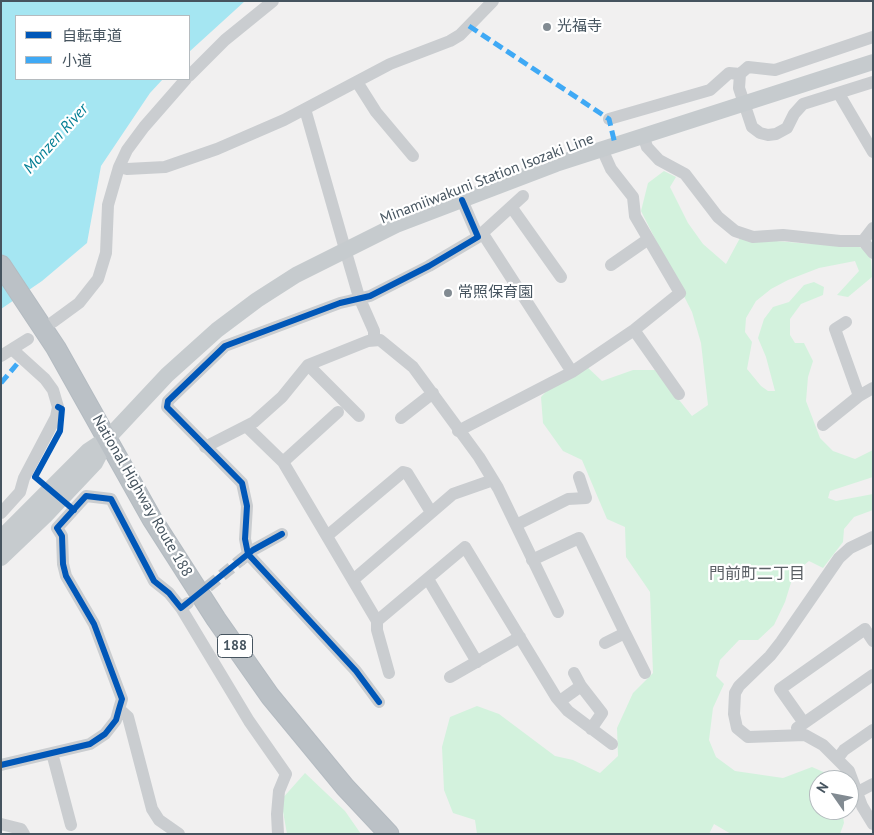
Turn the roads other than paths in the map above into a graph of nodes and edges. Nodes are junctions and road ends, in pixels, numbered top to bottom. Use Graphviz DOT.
graph roads {
  1 [pos="273,1"];
  2 [pos="493,1"];
  3 [pos="873,37"];
  4 [pos="873,62"];
  5 [pos="740,74"];
  6 [pos="190,75"];
  7 [pos="185,80"];
  8 [pos="357,82"];
  9 [pos="873,82"];
  10 [pos="839,94"];
  11 [pos="744,104"];
  12 [pos="305,109"];
  13 [pos="609,119"];
  14 [pos="643,135"];
  15 [pos="602,149"];
  16 [pos="873,152"];
  17 [pos="413,156"];
  18 [pos="119,167"];
  19 [pos="523,196"];
  20 [pos="462,200"];
  21 [pos="512,208"];
  22 [pos="873,228"];
  23 [pos="481,235"];
  24 [pos="647,240"];
  25 [pos="862,241"];
  26 [pos="345,249"];
  27 [pos="873,253"];
  28 [pos="1,265"];
  29 [pos="611,265"];
  30 [pos="562,277"];
  31 [pos="359,297"];
  32 [pos="54,322"];
  33 [pos="846,322"];
  34 [pos="634,330"];
  35 [pos="28,339"];
  36 [pos="374,339"];
  37 [pos="7,353"];
  38 [pos="308,365"];
  39 [pos="572,372"];
  40 [pos="873,388"];
  41 [pos="433,393"];
  42 [pos="678,394"];
  43 [pos="859,396"];
  44 [pos="338,412"];
  45 [pos="359,416"];
  46 [pos="401,418"];
  47 [pos="823,425"];
  48 [pos="247,427"];
  49 [pos="458,431"];
  50 [pos="108,438"];
  51 [pos="205,447"];
  52 [pos="283,462"];
  53 [pos="579,477"];
  54 [pos="493,480"];
  55 [pos="431,512"];
  56 [pos="1,513"];
  57 [pos="516,525"];
  58 [pos="282,534"];
  59 [pos="327,536"];
  60 [pos="873,537"];
  61 [pos="1,538"];
  62 [pos="245,556"];
  63 [pos="1,558"];
  64 [pos="532,560"];
  65 [pos="428,579"];
  66 [pos="353,580"];
  67 [pos="558,612"];
  68 [pos="377,621"];
  69 [pos="625,633"];
  70 [pos="520,637"];
  71 [pos="873,641"];
  72 [pos="605,643"];
  73 [pos="477,662"];
  74 [pos="390,673"];
  75 [pos="574,673"];
  76 [pos="645,673"];
  77 [pos="873,675"];
  78 [pos="450,677"];
  79 [pos="581,686"];
  80 [pos="560,701"];
  81 [pos="379,702"];
  82 [pos="120,709"];
  83 [pos="804,723"];
  84 [pos="591,729"];
  85 [pos="873,730"];
  86 [pos="794,737"];
  87 [pos="612,744"];
  88 [pos="52,753"];
  89 [pos="838,758"];
  90 [pos="1,764"];
  91 [pos="849,770"];
  92 [pos="873,784"];
  93 [pos="859,791"];
  94 [pos="859,798"];
  95 [pos="873,824"];
  96 [pos="71,825"];
  97 [pos="5,828"];
  98 [pos="24,834"];
  99 [pos="179,834"];
  100 [pos="278,834"];
  101 [pos="389,834"];
  1 -- 6 [label="street"];
  2 -- 8 [label="street"];
  3 -- 5 [label="street"];
  4 -- 11 [label="main road, Minamiiwakuni Station Isozaki Line"];
  5 -- 11 [label="street"];
  5 -- 13 [label="street"];
  7 -- 18 [label="street"];
  8 -- 12 [label="street"];
  8 -- 17 [label="street"];
  9 -- 10 [label="street"];
  10 -- 11 [label="street"];
  10 -- 16 [label="street"];
  11 -- 14 [label="main road, Minamiiwakuni Station Isozaki Line"];
  12 -- 18 [label="street"];
  12 -- 26 [label="street"];
  14 -- 15 [label="main road, Minamiiwakuni Station Isozaki Line"];
  14 -- 25 [label="street"];
  15 -- 20 [label="main road, Minamiiwakuni Station Isozaki Line"];
  15 -- 24 [label="street"];
  18 -- 32 [label="street"];
  19 -- 21 [label="street"];
  20 -- 23 [label="street"];
  20 -- 26 [label="main road, Minamiiwakuni Station Isozaki Line"];
  21 -- 23 [label="street"];
  21 -- 30 [label="street"];
  22 -- 25 [label="street"];
  23 -- 31 [label="street"];
  23 -- 39 [label="street"];
  24 -- 29 [label="street"];
  24 -- 34 [label="street"];
  25 -- 27 [label="street"];
  26 -- 31 [label="street"];
  26 -- 50 [label="main road, Minamiiwakuni Station Isozaki Line"];
  28 -- 50 [label="highway, National Highway Route 188 / 188"];
  31 -- 36 [label="street"];
  31 -- 51 [label="street"];
  33 -- 43 [label="street"];
  34 -- 39 [label="street"];
  34 -- 42 [label="street"];
  35 -- 37 [label="street"];
  36 -- 38 [label="street"];
  36 -- 41 [label="street"];
  37 -- 56 [label="street"];
  38 -- 45 [label="street"];
  38 -- 48 [label="street"];
  39 -- 49 [label="street"];
  40 -- 43 [label="street"];
  41 -- 46 [label="street"];
  41 -- 49 [label="street"];
  43 -- 47 [label="street"];
  44 -- 52 [label="street"];
  48 -- 51 [label="street"];
  48 -- 52 [label="street"];
  49 -- 54 [label="street"];
  50 -- 61 [label="main road"];
  50 -- 63 [label="main road"];
  50 -- 101 [label="highway, National Highway Route 188 / 188"];
  51 -- 62 [label="street"];
  52 -- 59 [label="street"];
  53 -- 57 [label="street"];
  54 -- 55 [label="street"];
  54 -- 57 [label="street"];
  55 -- 59 [label="street"];
  55 -- 66 [label="street"];
  57 -- 64 [label="street"];
  58 -- 62 [label="street"];
  59 -- 66 [label="street"];
  60 -- 86 [label="street"];
  62 -- 81 [label="street"];
  64 -- 67 [label="street"];
  64 -- 69 [label="street"];
  65 -- 68 [label="street"];
  65 -- 70 [label="street"];
  65 -- 73 [label="street"];
  66 -- 68 [label="street"];
  68 -- 74 [label="street"];
  69 -- 72 [label="street"];
  69 -- 76 [label="street"];
  70 -- 73 [label="street"];
  70 -- 80 [label="street"];
  71 -- 83 [label="street"];
  73 -- 78 [label="street"];
  75 -- 79 [label="street"];
  77 -- 83 [label="street"];
  79 -- 80 [label="street"];
  79 -- 84 [label="street"];
  80 -- 84 [label="street"];
  82 -- 88 [label="street"];
  82 -- 99 [label="street"];
  82 -- 100 [label="street"];
  83 -- 86 [label="street"];
  84 -- 87 [label="street"];
  85 -- 89 [label="street"];
  86 -- 89 [label="street"];
  88 -- 90 [label="street"];
  88 -- 96 [label="street"];
  89 -- 91 [label="street"];
  92 -- 93 [label="street"];
  94 -- 95 [label="street"];
  97 -- 98 [label="street"];
}
